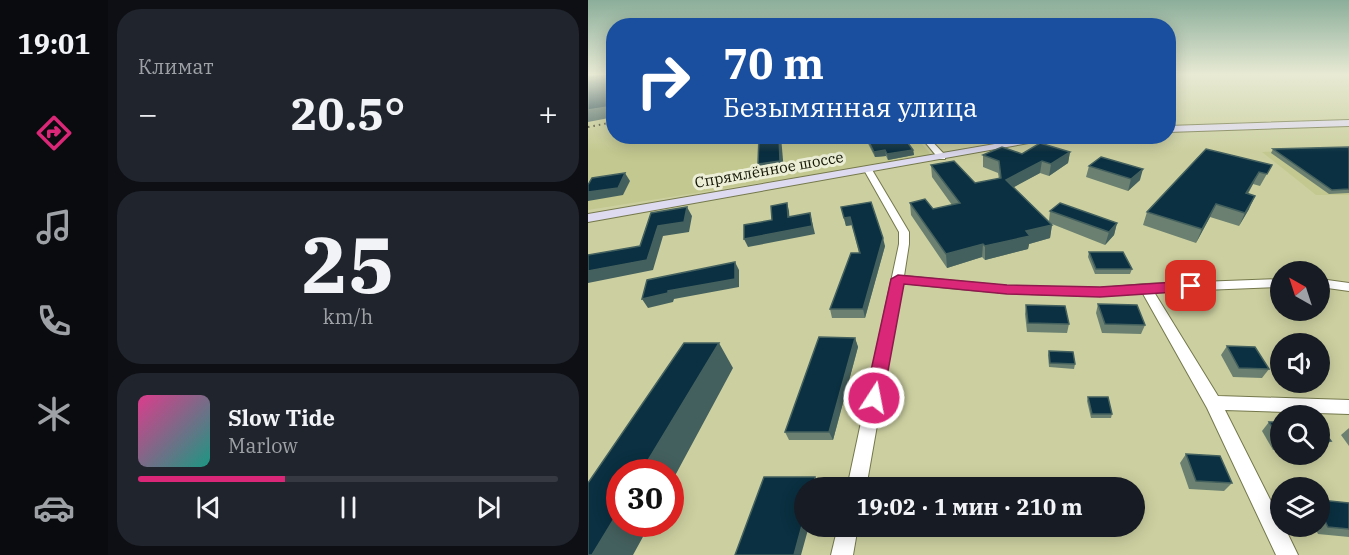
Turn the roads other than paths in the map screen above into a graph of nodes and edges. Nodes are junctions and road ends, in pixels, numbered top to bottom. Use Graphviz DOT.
graph roads {
  1 [pos="1349,123"];
  2 [pos="1176,129"];
  3 [pos="930,144"];
  4 [pos="1017,144"];
  5 [pos="942,157"];
  6 [pos="868,170"];
  7 [pos="588,218"];
  8 [pos="898,279"];
  9 [pos="1270,283"];
  10 [pos="1330,284"];
  11 [pos="1349,286"];
  12 [pos="1146,288"];
  13 [pos="1213,403"];
  14 [pos="1349,407"];
  15 [pos="858,477"];
  16 [pos="846,537"];
  17 [pos="843,555"];
  18 [pos="1287,555"];
  1 -- 2 [label="main road"];
  3 -- 5 [label="street"];
  4 -- 5 [label="main road, Спрямлённое шоссе"];
  5 -- 6 [label="main road, Спрямлённое шоссе"];
  6 -- 7 [label="main road, Спрямлённое шоссе"];
  6 -- 8 [label="street"];
  8 -- 12 [label="street"];
  8 -- 15 [label="street"];
  9 -- 12 [label="street"];
  10 -- 11 [label="street"];
  12 -- 13 [label="street"];
  13 -- 14 [label="street"];
  13 -- 18 [label="street"];
  16 -- 17 [label="street"];
}
